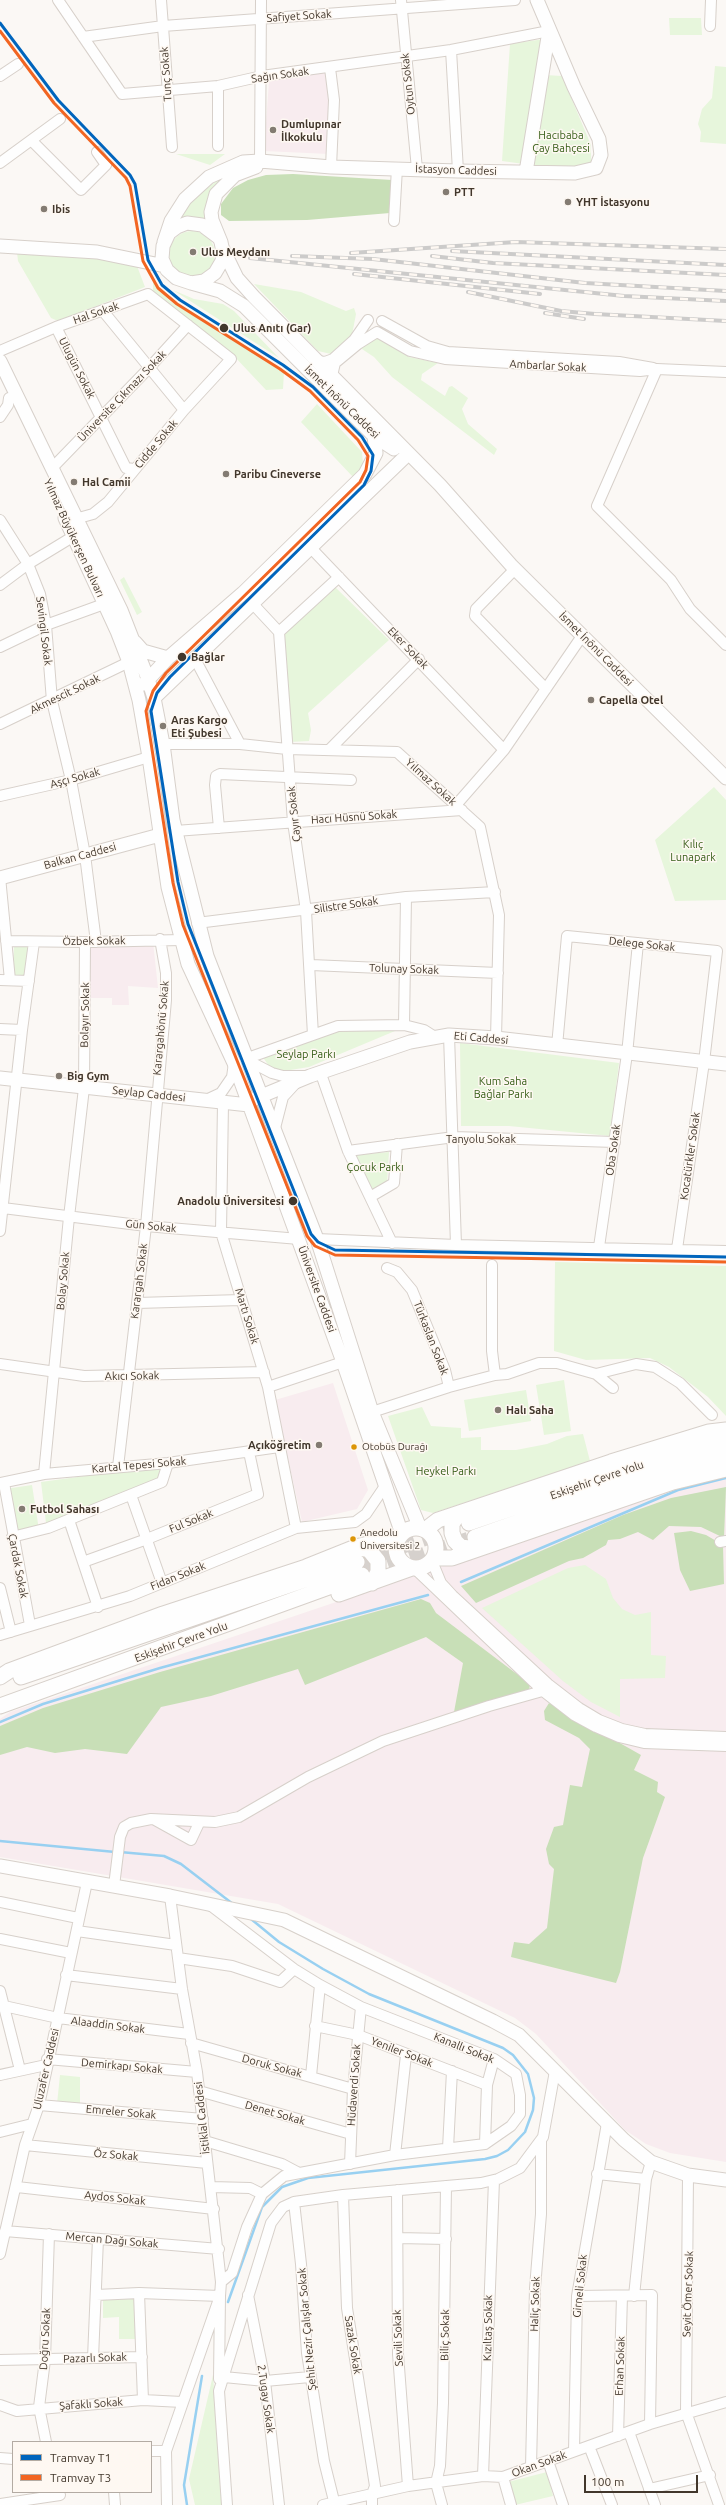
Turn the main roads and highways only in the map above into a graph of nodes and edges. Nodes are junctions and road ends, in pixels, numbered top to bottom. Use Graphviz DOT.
graph roads {
  1 [pos="537,0"];
  2 [pos="549,31"];
  3 [pos="285,163"];
  4 [pos="526,172"];
  5 [pos="164,242"];
  6 [pos="220,242"];
  7 [pos="0,246"];
  8 [pos="165,266"];
  9 [pos="191,284"];
  10 [pos="0,361"];
  11 [pos="0,378"];
  12 [pos="374,436"];
  13 [pos="392,443"];
  14 [pos="405,456"];
  15 [pos="370,469"];
  16 [pos="133,640"];
  17 [pos="168,658"];
  18 [pos="148,679"];
  19 [pos="138,695"];
  20 [pos="154,698"];
  21 [pos="726,778"];
  22 [pos="160,835"];
  23 [pos="0,878"];
  24 [pos="240,1061"];
  25 [pos="726,1064"];
  26 [pos="0,1078"];
  27 [pos="262,1094"];
  28 [pos="249,1105"];
  29 [pos="726,1430"];
  30 [pos="726,1443"];
  31 [pos="726,1456"];
  32 [pos="726,1469"];
  33 [pos="422,1529"];
  34 [pos="471,1530"];
  35 [pos="401,1535"];
  36 [pos="433,1560"];
  37 [pos="362,1567"];
  38 [pos="414,1569"];
  39 [pos="0,1677"];
  40 [pos="0,1685"];
  41 [pos="0,1706"];
  42 [pos="0,1866"];
  43 [pos="726,2180"];
  1 -- 2 [label="main road"];
  2 -- 4 [label="main road"];
  2 -- 4 [label="main road, İstasyon Caddesi"];
  3 -- 4 [label="main road, İstasyon Caddesi"];
  3 -- 5 [label="main road"];
  3 -- 6 [label="main road, İsmet İnönü Caddesi"];
  5 -- 6 [label="main road"];
  5 -- 8 [label="main road"];
  6 -- 9 [label="main road"];
  6 -- 13 [label="main road, İsmet İnönü Caddesi"];
  7 -- 8 [label="main road"];
  8 -- 9 [label="main road"];
  9 -- 12 [label="main road, İsmet İnönü Caddesi"];
  10 -- 16 [label="main road, Yılmaz Büyükerşen Bulvarı"];
  11 -- 19 [label="main road, Yılmaz Büyükerşen Bulvarı"];
  12 -- 13 [label="main road, İsmet İnönü Caddesi"];
  12 -- 15 [label="main road"];
  13 -- 14 [label="main road, İsmet İnönü Caddesi"];
  13 -- 15 [label="main road"];
  14 -- 20 [label="main road"];
  14 -- 21 [label="main road, İsmet İnönü Caddesi"];
  15 -- 17 [label="main road"];
  16 -- 17 [label="main road"];
  16 -- 18 [label="main road, Yılmaz Büyükerşen Bulvarı"];
  17 -- 18 [label="main road"];
  18 -- 19 [label="main road"];
  18 -- 20 [label="main road, Yılmaz Büyükerşen Bulvarı"];
  19 -- 20 [label="main road"];
  19 -- 22 [label="main road, Üniversite Caddesi"];
  20 -- 24 [label="main road, Yılmaz Büyükerşen Bulvarı"];
  22 -- 23 [label="main road, Balkan Caddesi"];
  22 -- 24 [label="main road, Üniversite Caddesi"];
  24 -- 27 [label="main road, Üniversite Caddesi"];
  24 -- 28 [label="main road, Üniversite Caddesi"];
  25 -- 27 [label="main road, Eti Caddesi"];
  26 -- 28 [label="main road, Seylap Caddesi"];
  27 -- 28 [label="main road, Eti Caddesi"];
  27 -- 33 [label="main road, Üniversite Caddesi"];
  28 -- 35 [label="main road, Üniversite Caddesi"];
  29 -- 34 [label="highway"];
  30 -- 34 [label="highway, Eskişehir Çevre Yolu"];
  31 -- 34 [label="highway, Eskişehir Çevre Yolu"];
  32 -- 34 [label="highway"];
  33 -- 34 [label="highway"];
  33 -- 35 [label="highway"];
  33 -- 36 [label="highway"];
  34 -- 36 [label="highway"];
  35 -- 37 [label="highway"];
  35 -- 38 [label="highway"];
  36 -- 38 [label="highway"];
  37 -- 38 [label="highway"];
  37 -- 39 [label="highway"];
  37 -- 40 [label="highway, Eskişehir Çevre Yolu"];
  37 -- 41 [label="highway"];
  42 -- 43 [label="main road, Kanallı Sokak"];
}
